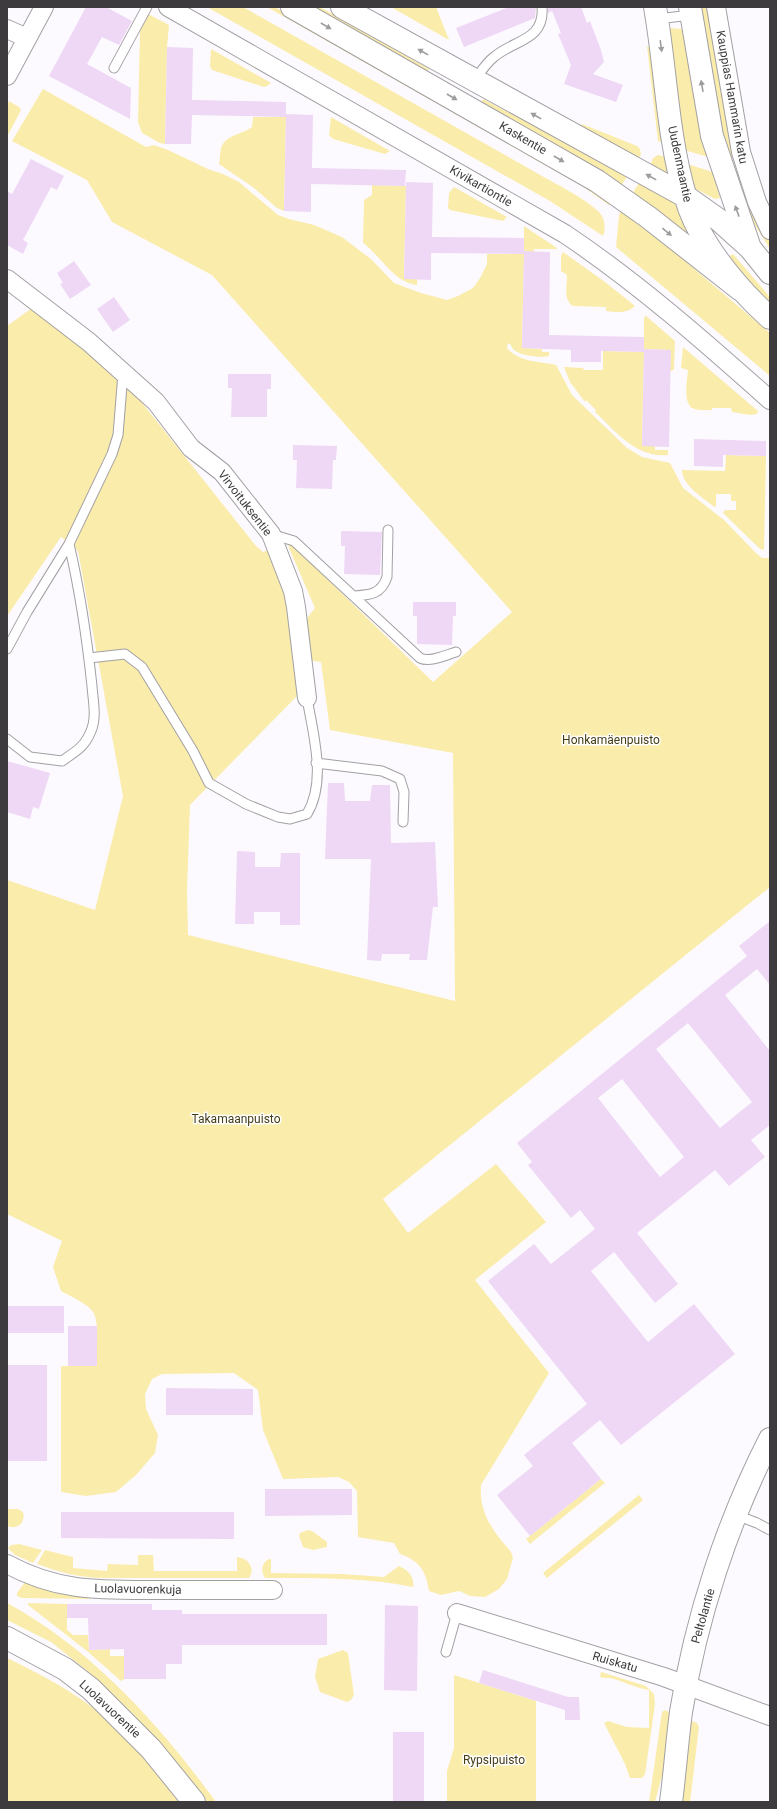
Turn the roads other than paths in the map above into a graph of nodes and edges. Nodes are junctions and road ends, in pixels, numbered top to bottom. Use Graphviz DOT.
graph roads {
  1 [pos="44,7"];
  2 [pos="147,7"];
  3 [pos="168,7"];
  4 [pos="292,7"];
  5 [pos="342,7"];
  6 [pos="542,7"];
  7 [pos="716,7"];
  8 [pos="691,11"];
  9 [pos="656,13"];
  10 [pos="7,29"];
  11 [pos="27,38"];
  12 [pos="114,68"];
  13 [pos="7,76"];
  14 [pos="474,81"];
  15 [pos="685,196"];
  16 [pos="770,230"];
  17 [pos="750,248"];
  18 [pos="770,273"];
  19 [pos="7,279"];
  20 [pos="741,290"];
  21 [pos="770,318"];
  22 [pos="123,371"];
  23 [pos="770,400"];
  24 [pos="388,530"];
  25 [pos="271,534"];
  26 [pos="69,544"];
  27 [pos="353,596"];
  28 [pos="7,649"];
  29 [pos="456,652"];
  30 [pos="89,658"];
  31 [pos="308,698"];
  32 [pos="7,738"];
  33 [pos="316,763"];
  34 [pos="403,822"];
  35 [pos="770,1439"];
  36 [pos="736,1515"];
  37 [pos="770,1530"];
  38 [pos="7,1564"];
  39 [pos="273,1590"];
  40 [pos="457,1614"];
  41 [pos="7,1638"];
  42 [pos="446,1652"];
  43 [pos="686,1686"];
  44 [pos="770,1716"];
  45 [pos="194,1802"];
  46 [pos="671,1802"];
  1 -- 11 [label="street"];
  2 -- 12 [label="lane"];
  3 -- 23 [label="street, Kivikartiontie"];
  4 -- 20 [label="main road, Kaskentie, one-way"];
  14 -- 5 [label="main road, one-way"];
  6 -- 14 [label="lane"];
  7 -- 16 [label="street, Kauppias Hammarin katu"];
  8 -- 9 [label="lane"];
  17 -- 8 [label="main road, one-way"];
  9 -- 15 [label="main road, Uudenmaantie, one-way"];
  10 -- 11 [label="street"];
  11 -- 13 [label="street"];
  15 -- 14 [label="main road, one-way"];
  15 -- 17 [label="main road"];
  15 -- 20 [label="main road, Uudenmaantie"];
  17 -- 18 [label="main road"];
  19 -- 22 [label="street, Virvoituksentie"];
  20 -- 21 [label="main road, Uudenmaantie"];
  22 -- 25 [label="street, Virvoituksentie"];
  22 -- 26 [label="lane"];
  24 -- 27 [label="lane"];
  25 -- 27 [label="lane"];
  25 -- 31 [label="street, Virvoituksentie"];
  26 -- 28 [label="lane"];
  26 -- 30 [label="lane"];
  27 -- 29 [label="lane"];
  30 -- 32 [label="lane"];
  30 -- 33 [label="lane"];
  31 -- 33 [label="lane"];
  33 -- 34 [label="lane"];
  35 -- 36 [label="main road, Peltolantie"];
  36 -- 37 [label="lane"];
  36 -- 43 [label="main road, Peltolantie"];
  38 -- 39 [label="street, Luolavuorenkuja"];
  40 -- 42 [label="lane"];
  40 -- 43 [label="street, Ruiskatu"];
  41 -- 45 [label="main road, Luolavuorentie"];
  43 -- 44 [label="street, Ruiskatu"];
  43 -- 46 [label="main road, Peltolantie"];
}
